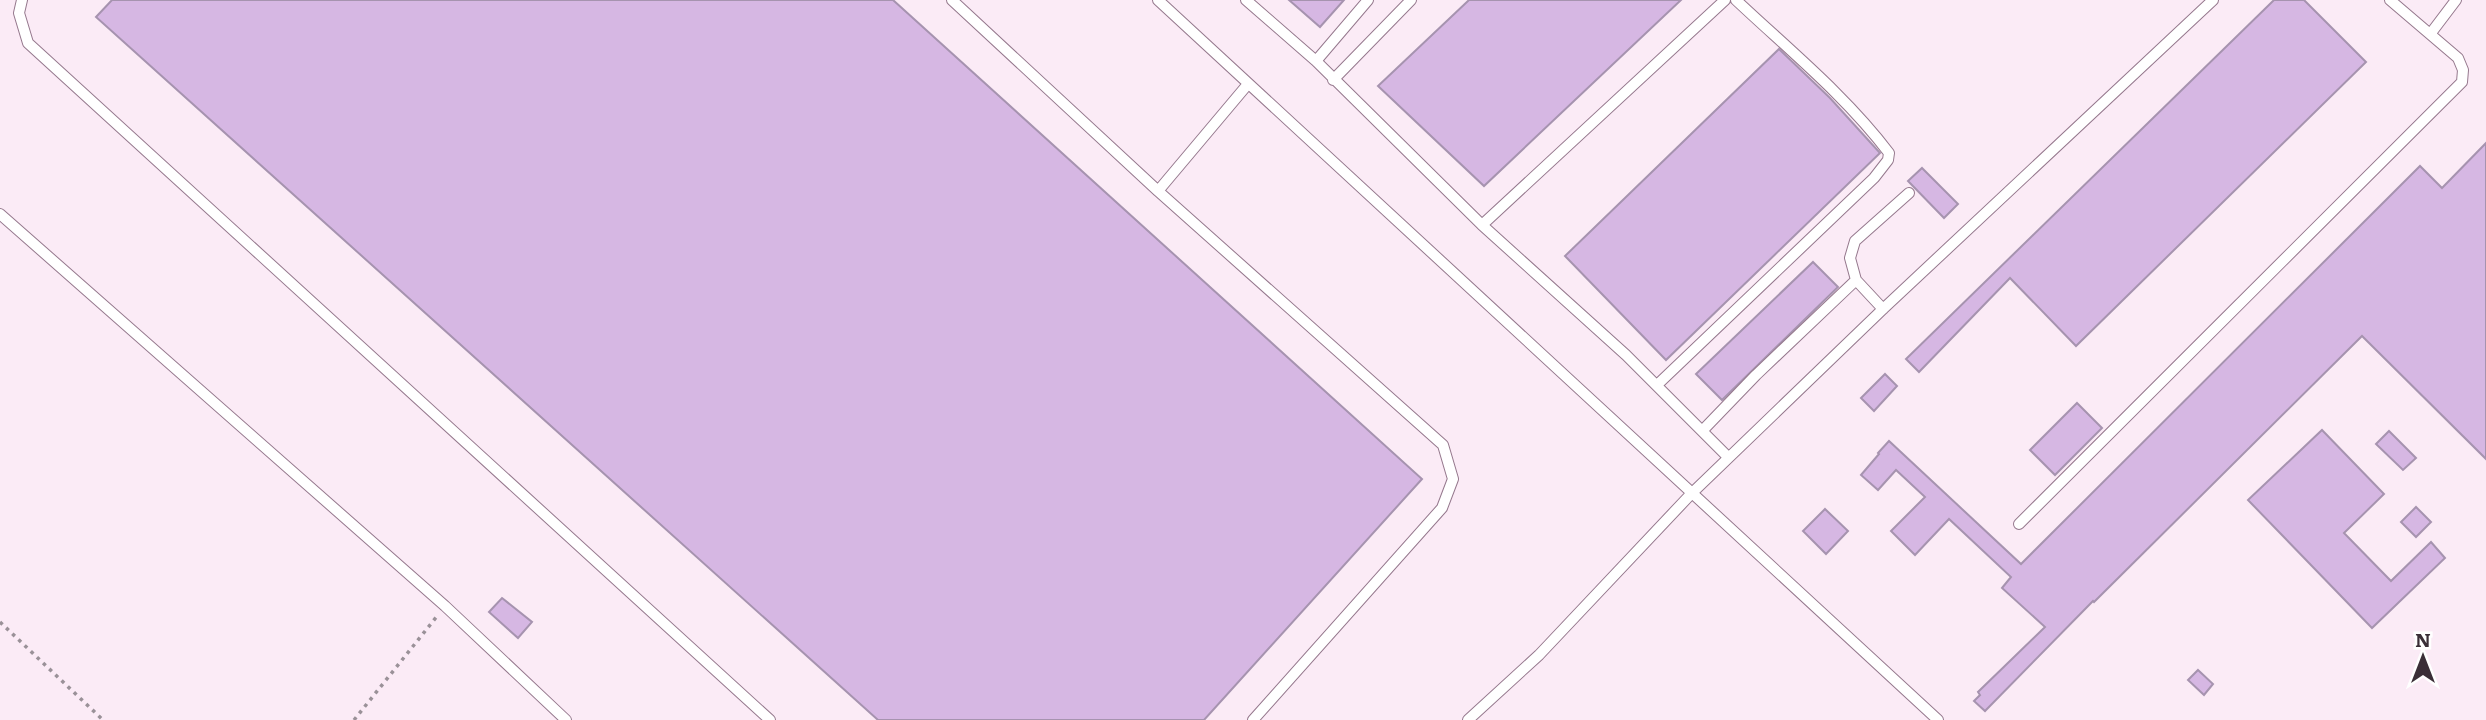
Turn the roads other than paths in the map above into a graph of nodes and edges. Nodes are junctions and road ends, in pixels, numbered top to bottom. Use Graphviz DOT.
graph roads {
  1 [pos="22,0"];
  2 [pos="952,0"];
  3 [pos="1158,0"];
  4 [pos="1246,0"];
  5 [pos="1368,0"];
  6 [pos="1411,0"];
  7 [pos="1725,0"];
  8 [pos="1736,0"];
  9 [pos="2213,0"];
  10 [pos="2390,0"];
  11 [pos="2456,0"];
  12 [pos="2431,33"];
  13 [pos="1316,61"];
  14 [pos="1333,80"];
  15 [pos="1248,84"];
  16 [pos="1158,191"];
  17 [pos="1909,192"];
  18 [pos="0,214"];
  19 [pos="1482,225"];
  20 [pos="1856,280"];
  21 [pos="1883,309"];
  22 [pos="1657,385"];
  23 [pos="1703,430"];
  24 [pos="1728,457"];
  25 [pos="1691,494"];
  26 [pos="2018,524"];
  27 [pos="566,720"];
  28 [pos="770,720"];
  29 [pos="1253,720"];
  30 [pos="1468,720"];
  31 [pos="1938,720"];
  1 -- 28 [label="lane"];
  2 -- 16 [label="lane"];
  3 -- 15 [label="lane"];
  4 -- 13 [label="lane"];
  5 -- 13 [label="lane"];
  6 -- 14 [label="lane"];
  7 -- 19 [label="lane"];
  8 -- 22 [label="lane"];
  9 -- 21 [label="lane"];
  10 -- 12 [label="lane"];
  11 -- 12 [label="lane"];
  12 -- 26 [label="lane"];
  13 -- 14 [label="lane"];
  14 -- 19 [label="lane"];
  15 -- 16 [label="lane"];
  15 -- 25 [label="lane"];
  16 -- 29 [label="lane"];
  17 -- 20 [label="lane"];
  18 -- 27 [label="lane"];
  19 -- 22 [label="lane"];
  20 -- 21 [label="lane"];
  20 -- 23 [label="lane"];
  21 -- 24 [label="lane"];
  22 -- 23 [label="lane"];
  23 -- 24 [label="lane"];
  24 -- 25 [label="lane"];
  25 -- 30 [label="lane"];
  25 -- 31 [label="lane"];
}
